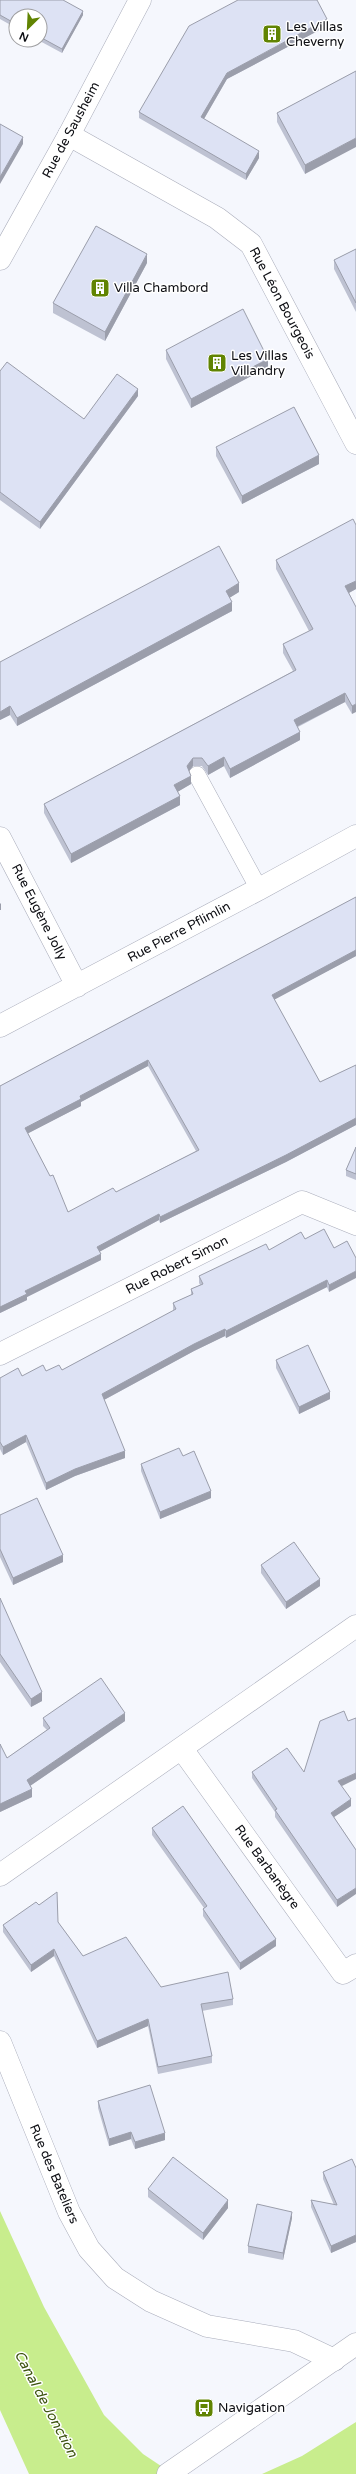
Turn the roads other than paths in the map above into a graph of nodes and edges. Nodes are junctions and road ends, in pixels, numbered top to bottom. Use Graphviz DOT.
graph roads {
  1 [pos="140,0"];
  2 [pos="69,135"];
  3 [pos="0,259"];
  4 [pos="356,443"];
  5 [pos="197,775"];
  6 [pos="356,836"];
  7 [pos="0,838"];
  8 [pos="259,890"];
  9 [pos="77,986"];
  10 [pos="0,1026"];
  11 [pos="356,1224"];
  12 [pos="0,1354"];
  13 [pos="356,1626"];
  14 [pos="182,1749"];
  15 [pos="0,1875"];
  16 [pos="356,1965"];
  17 [pos="0,2042"];
  18 [pos="356,2344"];
  19 [pos="334,2360"];
  20 [pos="168,2474"];
  1 -- 2 [label="street, Rue de Sausheim"];
  2 -- 3 [label="street, Rue de Sausheim"];
  2 -- 4 [label="street, Rue Léon Bourgeois"];
  5 -- 8 [label="lane"];
  6 -- 8 [label="street, Rue Pierre Pflimlin"];
  7 -- 9 [label="street, Rue Eugène Jolly"];
  8 -- 9 [label="street, Rue Pierre Pflimlin"];
  9 -- 10 [label="street, Rue Pierre Pflimlin"];
  11 -- 12 [label="street, Rue Robert Simon"];
  13 -- 14 [label="street"];
  14 -- 15 [label="street"];
  14 -- 16 [label="street, Rue Barbanègre"];
  17 -- 19 [label="street, Rue des Bateliers"];
  18 -- 19 [label="street"];
  19 -- 20 [label="street"];
}
